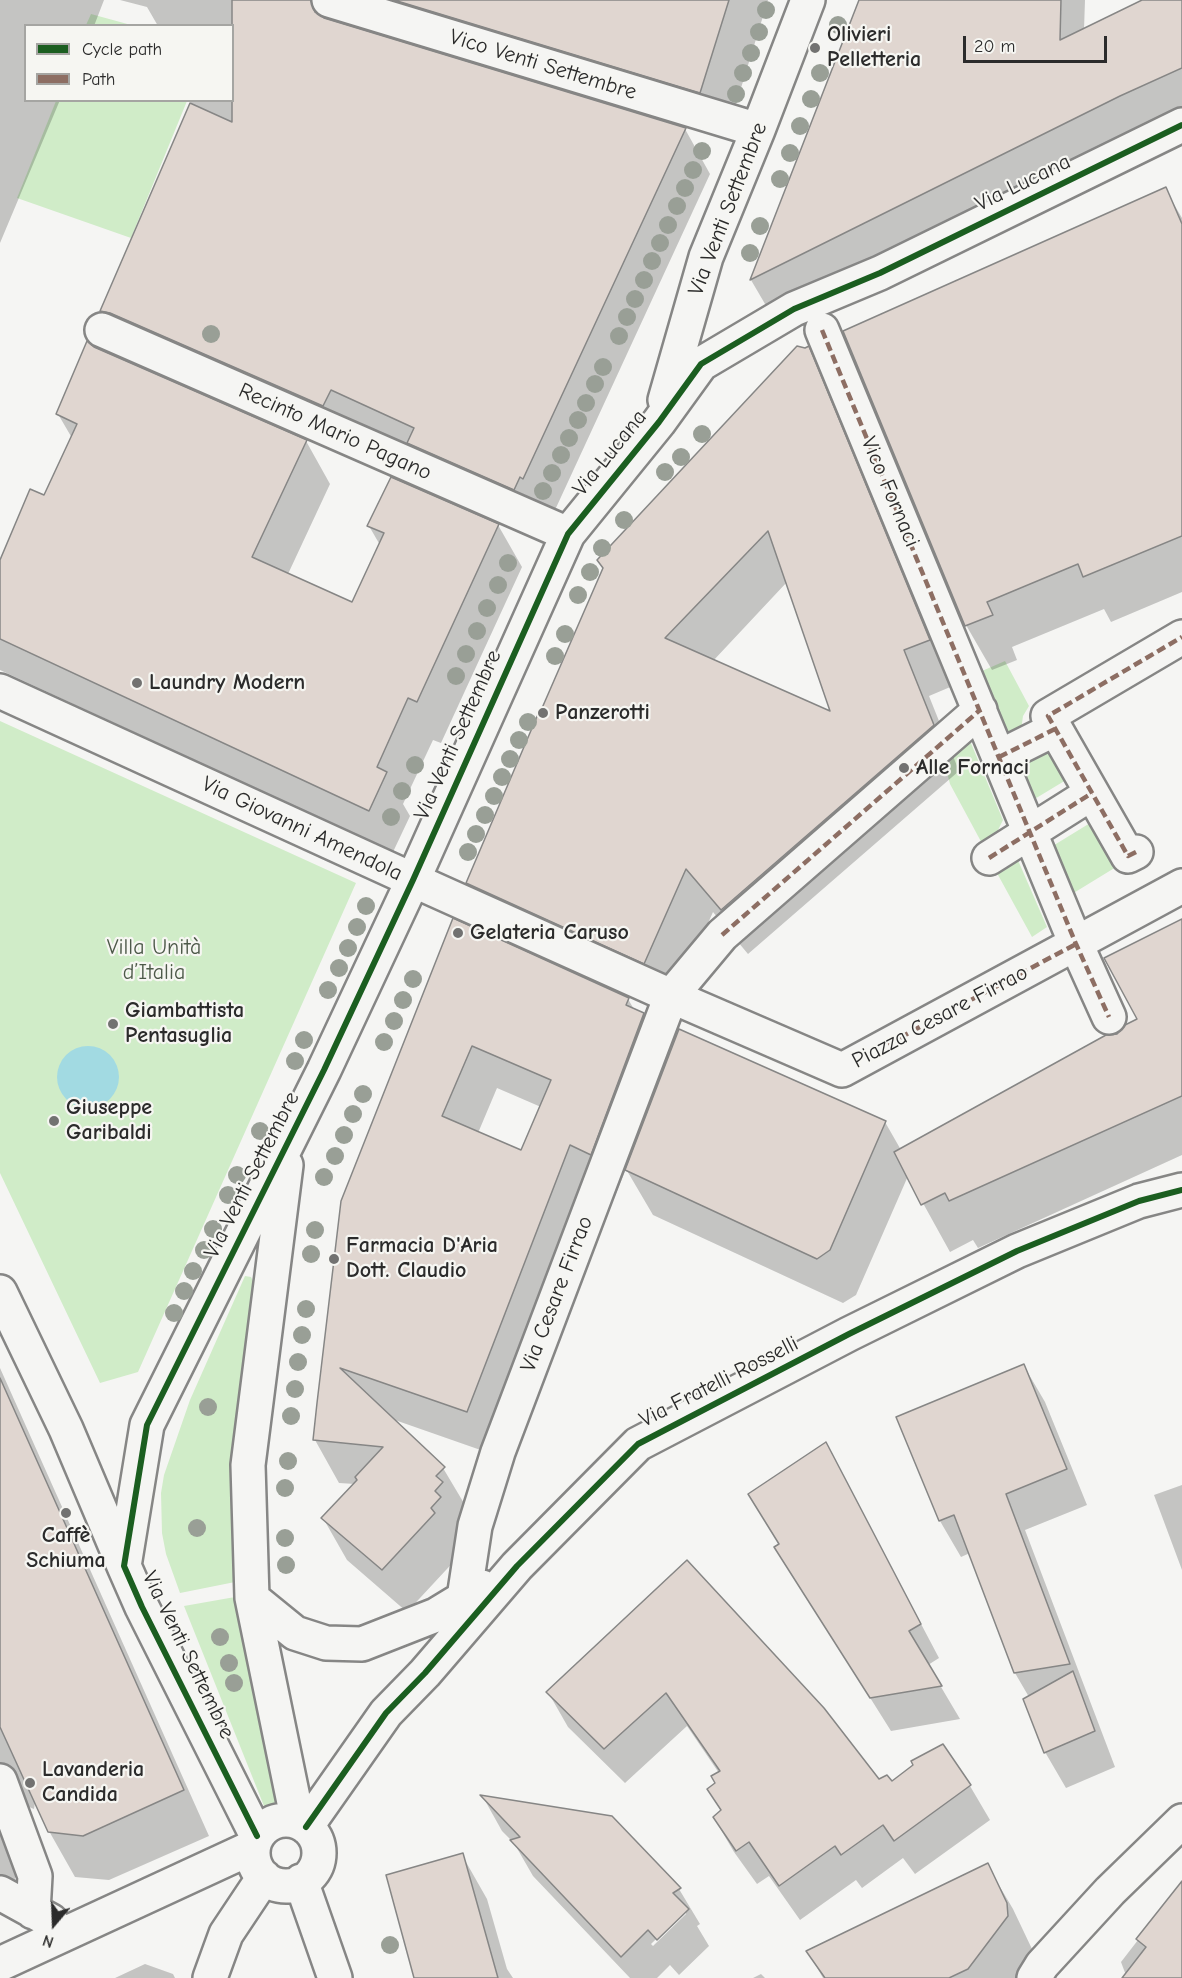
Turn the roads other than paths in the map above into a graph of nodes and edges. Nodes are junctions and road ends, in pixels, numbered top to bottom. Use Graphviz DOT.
graph roads {
  1 [pos="329,0"];
  2 [pos="808,0"];
  3 [pos="1182,125"];
  4 [pos="758,130"];
  5 [pos="102,330"];
  6 [pos="822,330"];
  7 [pos="659,422"];
  8 [pos="568,534"];
  9 [pos="1182,637"];
  10 [pos="0,691"];
  11 [pos="980,710"];
  12 [pos="1055,729"];
  13 [pos="999,757"];
  14 [pos="1092,793"];
  15 [pos="1030,832"];
  16 [pos="1136,852"];
  17 [pos="989,858"];
  18 [pos="413,880"];
  19 [pos="1182,886"];
  20 [pos="1076,945"];
  21 [pos="671,996"];
  22 [pos="1109,1017"];
  23 [pos="290,1139"];
  24 [pos="1182,1190"];
  25 [pos="0,1292"];
  26 [pos="124,1566"];
  27 [pos="517,1566"];
  28 [pos="252,1598"];
  29 [pos="464,1598"];
  30 [pos="0,1781"];
  31 [pos="1182,1821"];
  32 [pos="302,1825"];
  33 [pos="258,1853"];
  34 [pos="301,1881"];
  35 [pos="0,1893"];
  36 [pos="33,1912"];
  37 [pos="70,1931"];
  38 [pos="0,1964"];
  39 [pos="210,1978"];
  40 [pos="335,1978"];
  41 [pos="1034,1978"];
  1 -- 4 [label="street, Vico Venti Settembre"];
  2 -- 4 [label="street, Via Venti Settembre"];
  3 -- 7 [label="street, Via Lucana"];
  4 -- 7 [label="street, Via Venti Settembre"];
  5 -- 8 [label="street, Recinto Mario Pagano"];
  6 -- 11 [label="street, Vico Fornaci"];
  7 -- 8 [label="street, Via Lucana"];
  8 -- 18 [label="street, Via Venti Settembre"];
  9 -- 12 [label="street"];
  10 -- 18 [label="street, Via Giovanni Amendola"];
  11 -- 13 [label="street"];
  11 -- 21 [label="street, Via Cesare Firrao"];
  12 -- 13 [label="street"];
  12 -- 14 [label="street"];
  13 -- 15 [label="street"];
  14 -- 15 [label="street"];
  14 -- 16 [label="street"];
  15 -- 17 [label="street"];
  15 -- 20 [label="street"];
  18 -- 21 [label="street, Via Giovanni Amendola"];
  18 -- 23 [label="street, Via Venti Settembre"];
  19 -- 20 [label="street, Piazza Cesare Firrao"];
  20 -- 21 [label="street, Piazza Cesare Firrao"];
  20 -- 22 [label="street"];
  21 -- 29 [label="street, Via Cesare Firrao"];
  23 -- 26 [label="street, Via Venti Settembre"];
  23 -- 28 [label="street, Via Venti Settembre"];
  24 -- 27 [label="street, Via Fratelli Rosselli"];
  25 -- 26 [label="street"];
  26 -- 33 [label="street, Via Venti Settembre"];
  27 -- 29 [label="street, Via Fratelli Rosselli"];
  27 -- 32 [label="street, Via Fratelli Rosselli"];
  28 -- 29 [label="street, Via Fratelli Rosselli"];
  28 -- 32 [label="street, Via Venti Settembre"];
  30 -- 36 [label="street"];
  31 -- 41 [label="street"];
  32 -- 33 [label="street"];
  32 -- 34 [label="street"];
  33 -- 34 [label="street"];
  33 -- 37 [label="street"];
  33 -- 39 [label="street"];
  34 -- 40 [label="street"];
  35 -- 36 [label="street"];
  36 -- 37 [label="street"];
  37 -- 38 [label="street"];
}
